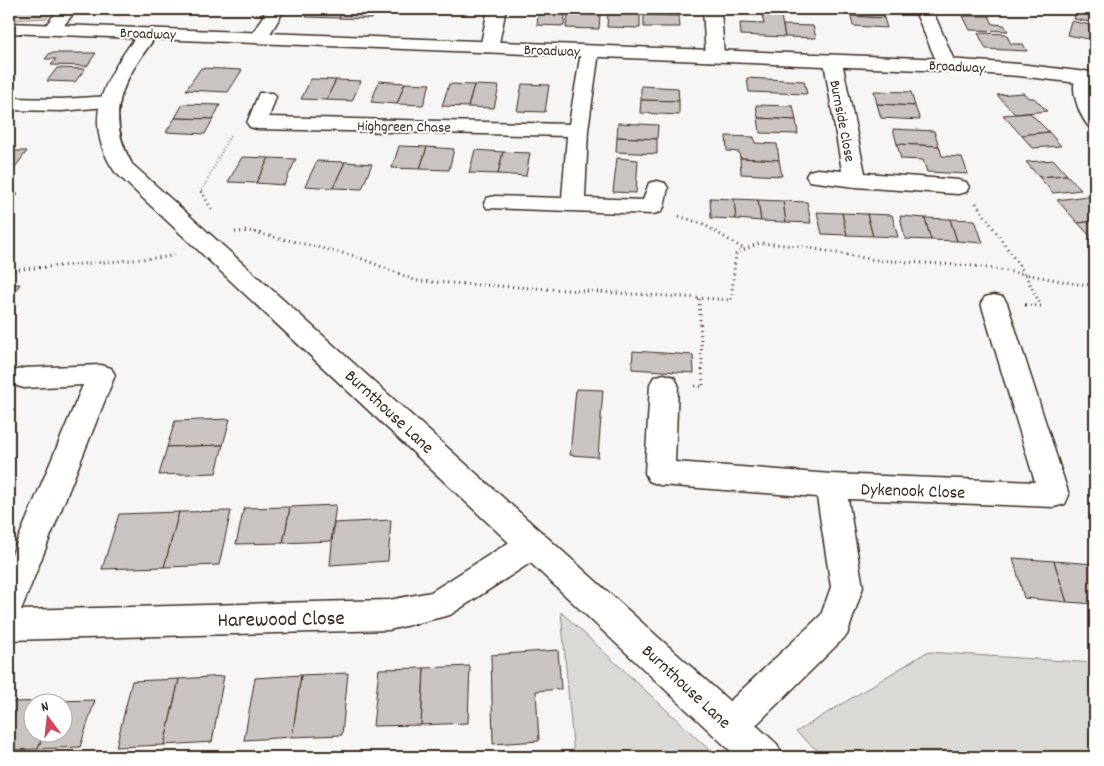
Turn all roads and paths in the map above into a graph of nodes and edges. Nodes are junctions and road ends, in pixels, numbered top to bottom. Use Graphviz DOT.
graph roads {
  1 [pos="68,9"];
  2 [pos="276,9"];
  3 [pos="497,9"];
  4 [pos="712,9"];
  5 [pos="923,9"];
  6 [pos="9,28"];
  7 [pos="51,30"];
  8 [pos="149,33"];
  9 [pos="259,38"];
  10 [pos="489,48"];
  11 [pos="590,52"];
  12 [pos="715,57"];
  13 [pos="833,62"];
  14 [pos="947,65"];
  15 [pos="1090,78"];
  16 [pos="266,98"];
  17 [pos="110,102"];
  18 [pos="9,104"];
  19 [pos="1095,122"];
  20 [pos="257,123"];
  21 [pos="578,130"];
  22 [pos="817,176"];
  23 [pos="855,180"];
  24 [pos="958,187"];
  25 [pos="655,197"];
  26 [pos="496,204"];
  27 [pos="573,205"];
  28 [pos="215,237"];
  29 [pos="745,250"];
  30 [pos="9,270"];
  31 [pos="1025,274"];
  32 [pos="1095,284"];
  33 [pos="699,298"];
  34 [pos="994,303"];
  35 [pos="24,378"];
  36 [pos="664,384"];
  37 [pos="831,486"];
  38 [pos="532,542"];
  39 [pos="9,600"];
  40 [pos="9,625"];
  41 [pos="728,724"];
  42 [pos="764,757"];
  1 -- 7 [label="street"];
  2 -- 9 [label="street"];
  3 -- 10 [label="street"];
  4 -- 12 [label="street"];
  5 -- 14 [label="street"];
  6 -- 7 [label="street, Broadway"];
  7 -- 8 [label="street, Broadway"];
  8 -- 9 [label="street, Broadway"];
  8 -- 17 [label="street, Burnthouse Lane"];
  9 -- 10 [label="street, Broadway"];
  10 -- 11 [label="street, Broadway"];
  11 -- 12 [label="street, Broadway"];
  11 -- 21 [label="street"];
  12 -- 13 [label="street, Broadway"];
  13 -- 14 [label="street, Broadway"];
  13 -- 23 [label="street, Burnside Close"];
  14 -- 15 [label="street, Broadway"];
  15 -- 19 [label="street"];
  16 -- 20 [label="street"];
  17 -- 18 [label="street"];
  17 -- 28 [label="street, Burnthouse Lane"];
  20 -- 21 [label="street, Highgreen Chase"];
  20 -- 28 [label="path"];
  21 -- 27 [label="street"];
  22 -- 23 [label="street"];
  23 -- 24 [label="street"];
  24 -- 31 [label="path"];
  25 -- 27 [label="street"];
  25 -- 29 [label="path"];
  26 -- 27 [label="street"];
  28 -- 30 [label="path"];
  28 -- 33 [label="path"];
  28 -- 38 [label="street, Burnthouse Lane"];
  29 -- 31 [label="path"];
  29 -- 33 [label="path"];
  31 -- 32 [label="path"];
  31 -- 34 [label="path"];
  33 -- 36 [label="path"];
  34 -- 37 [label="street, Dykenook Close"];
  35 -- 39 [label="street"];
  36 -- 37 [label="street, Dykenook Close"];
  37 -- 41 [label="street"];
  38 -- 40 [label="street, Harewood Close"];
  38 -- 41 [label="street, Burnthouse Lane"];
  41 -- 42 [label="street, Burnthouse Lane"];
}
